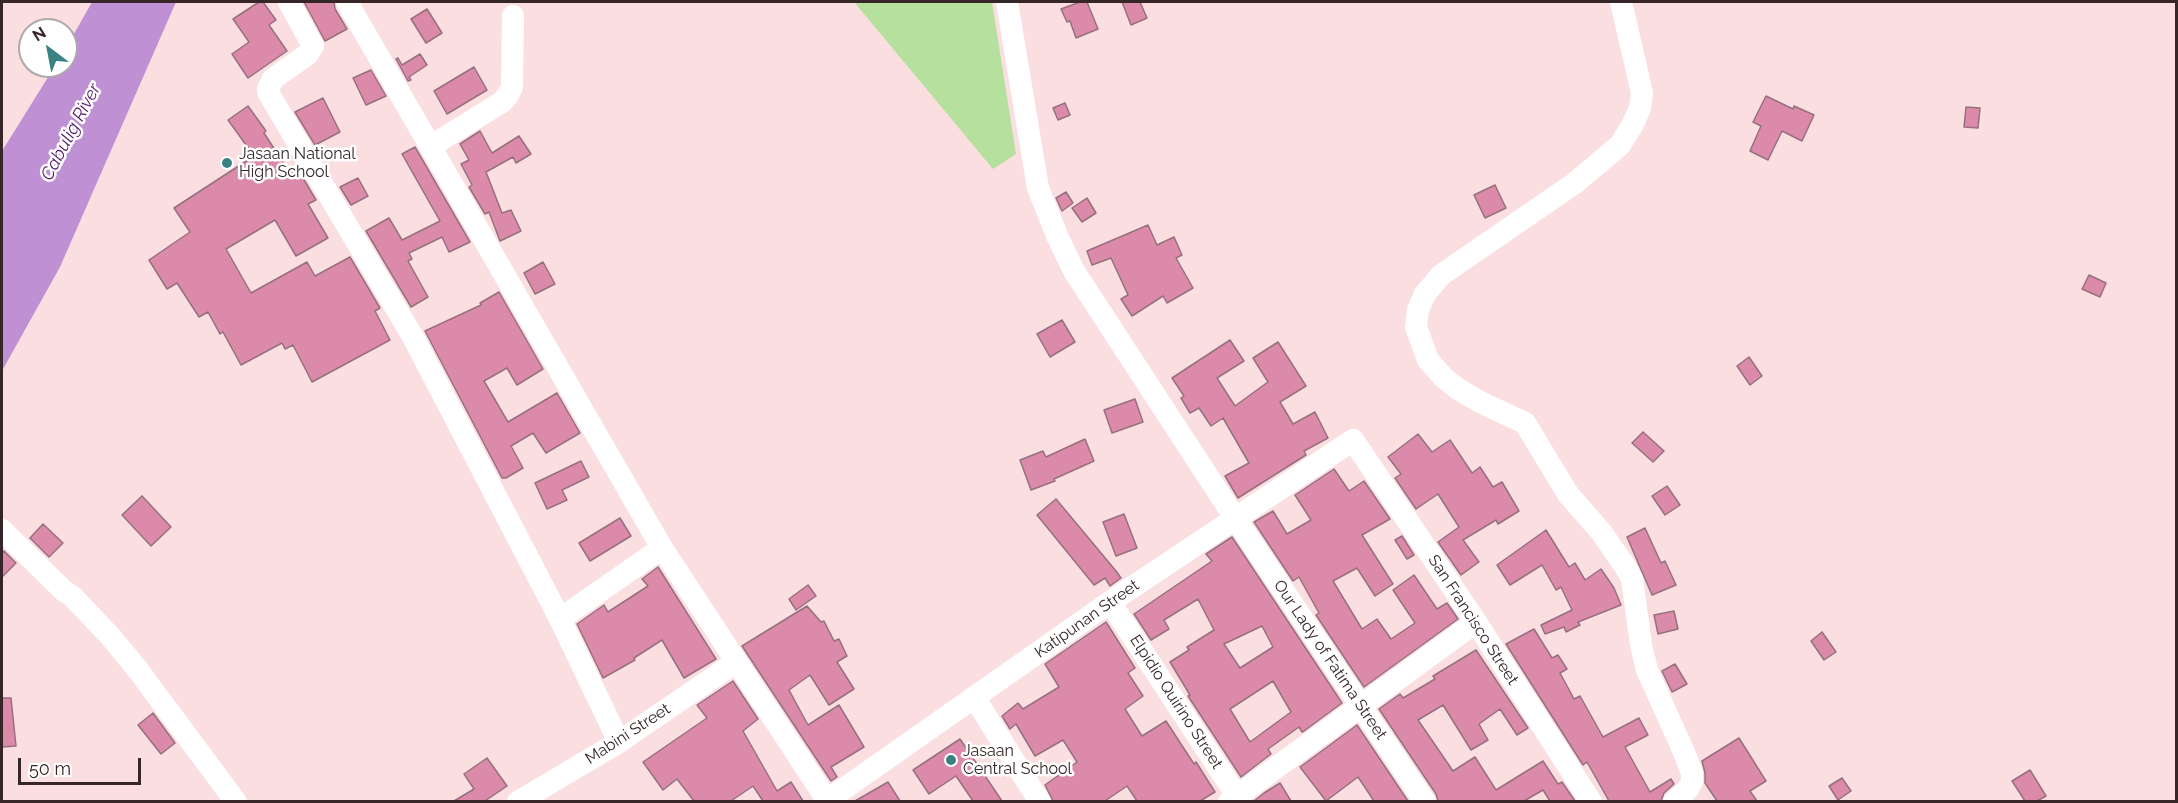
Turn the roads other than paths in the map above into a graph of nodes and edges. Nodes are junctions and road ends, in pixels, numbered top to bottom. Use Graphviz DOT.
graph roads {
  1 [pos="289,2"];
  2 [pos="347,2"];
  3 [pos="1007,2"];
  4 [pos="1621,2"];
  5 [pos="513,15"];
  6 [pos="431,146"];
  7 [pos="1353,440"];
  8 [pos="1235,518"];
  9 [pos="3,535"];
  10 [pos="662,548"];
  11 [pos="1110,602"];
  12 [pos="560,619"];
  13 [pos="1476,622"];
  14 [pos="736,662"];
  15 [pos="974,697"];
  16 [pos="1361,706"];
  17 [pos="619,742"];
  18 [pos="1236,799"];
  19 [pos="1676,800"];
  20 [pos="236,801"];
  21 [pos="519,801"];
  22 [pos="826,801"];
  23 [pos="1040,801"];
  24 [pos="1425,801"];
  25 [pos="1591,801"];
  1 -- 12 [label="street"];
  2 -- 6 [label="street"];
  3 -- 8 [label="street, Our Lady of Fatima Street"];
  4 -- 19 [label="street"];
  5 -- 6 [label="street"];
  6 -- 10 [label="street"];
  7 -- 8 [label="street, Katipunan Street"];
  7 -- 13 [label="street, San Francisco Street"];
  8 -- 11 [label="street, Katipunan Street"];
  8 -- 16 [label="street, Our Lady of Fatima Street"];
  9 -- 20 [label="street"];
  10 -- 12 [label="street"];
  10 -- 14 [label="street"];
  11 -- 15 [label="street, Katipunan Street"];
  11 -- 18 [label="street, Elpidio Quirino Street"];
  12 -- 17 [label="street"];
  13 -- 16 [label="street"];
  13 -- 25 [label="street, San Francisco Street"];
  14 -- 17 [label="street, Mabini Street"];
  14 -- 22 [label="street"];
  15 -- 22 [label="street, Katipunan Street"];
  15 -- 23 [label="street"];
  16 -- 18 [label="street"];
  16 -- 24 [label="street, Our Lady of Fatima Street"];
  17 -- 21 [label="street, Mabini Street"];
}
